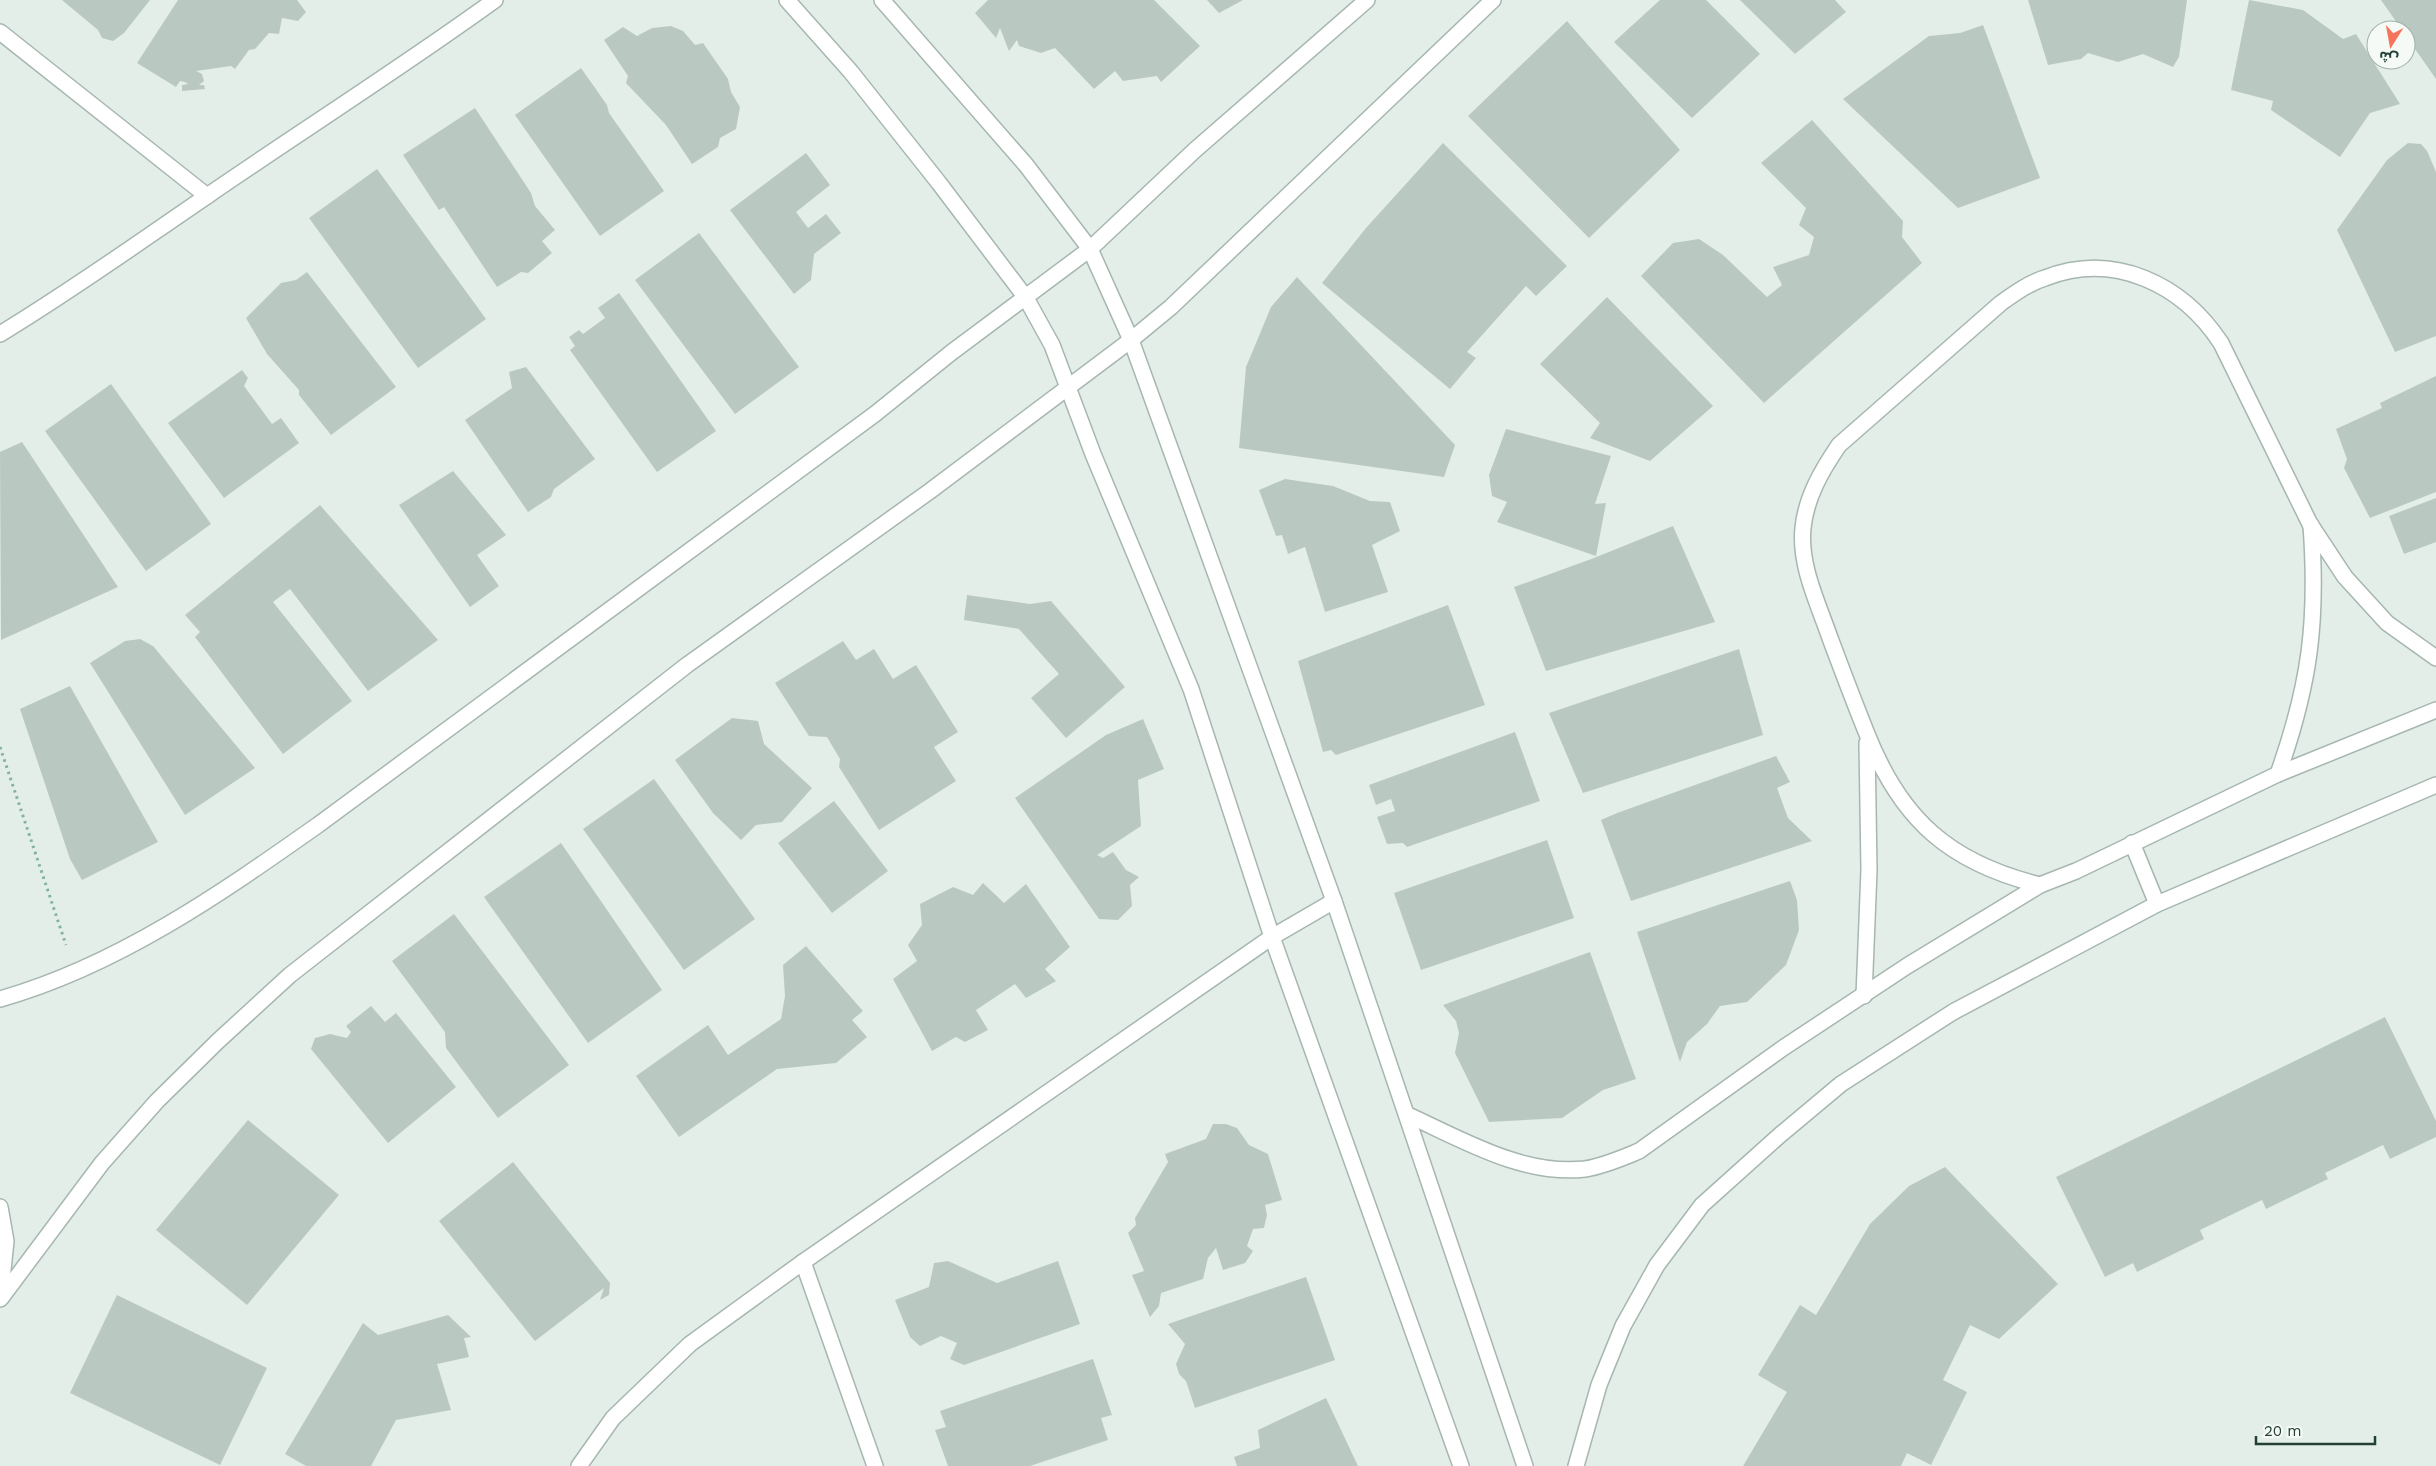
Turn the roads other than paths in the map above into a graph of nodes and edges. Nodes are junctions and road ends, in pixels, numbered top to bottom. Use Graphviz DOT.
graph roads {
  1 [pos="495,0"];
  2 [pos="787,0"];
  3 [pos="882,0"];
  4 [pos="1367,0"];
  5 [pos="1493,0"];
  6 [pos="0,32"];
  7 [pos="207,196"];
  8 [pos="1090,249"];
  9 [pos="1026,298"];
  10 [pos="0,334"];
  11 [pos="1131,340"];
  12 [pos="1069,387"];
  13 [pos="2310,524"];
  14 [pos="2436,658"];
  15 [pos="2436,710"];
  16 [pos="1866,734"];
  17 [pos="2278,774"];
  18 [pos="2436,785"];
  19 [pos="2132,843"];
  20 [pos="2040,885"];
  21 [pos="1334,901"];
  22 [pos="2157,904"];
  23 [pos="1272,937"];
  24 [pos="1864,996"];
  25 [pos="0,999"];
  26 [pos="1408,1115"];
  27 [pos="0,1208"];
  28 [pos="803,1262"];
  29 [pos="0,1299"];
  30 [pos="579,1466"];
  31 [pos="875,1466"];
  32 [pos="1461,1466"];
  33 [pos="1525,1466"];
  34 [pos="1576,1466"];
  1 -- 7 [label="street"];
  2 -- 9 [label="street"];
  3 -- 8 [label="street"];
  4 -- 8 [label="street"];
  5 -- 11 [label="street"];
  6 -- 7 [label="street"];
  7 -- 10 [label="street"];
  8 -- 9 [label="street"];
  8 -- 11 [label="street"];
  9 -- 12 [label="street"];
  9 -- 25 [label="street"];
  11 -- 12 [label="street"];
  11 -- 21 [label="street"];
  12 -- 23 [label="street"];
  12 -- 29 [label="street"];
  13 -- 14 [label="street"];
  13 -- 16 [label="street"];
  13 -- 17 [label="street"];
  15 -- 17 [label="street"];
  16 -- 20 [label="street"];
  16 -- 24 [label="street"];
  17 -- 19 [label="street"];
  18 -- 22 [label="street"];
  19 -- 20 [label="street"];
  19 -- 22 [label="street"];
  20 -- 24 [label="street"];
  21 -- 23 [label="street"];
  21 -- 26 [label="street"];
  22 -- 34 [label="street"];
  23 -- 28 [label="street"];
  23 -- 32 [label="street"];
  24 -- 26 [label="street"];
  26 -- 33 [label="street"];
  27 -- 29 [label="street"];
  28 -- 30 [label="street"];
  28 -- 31 [label="street"];
}
